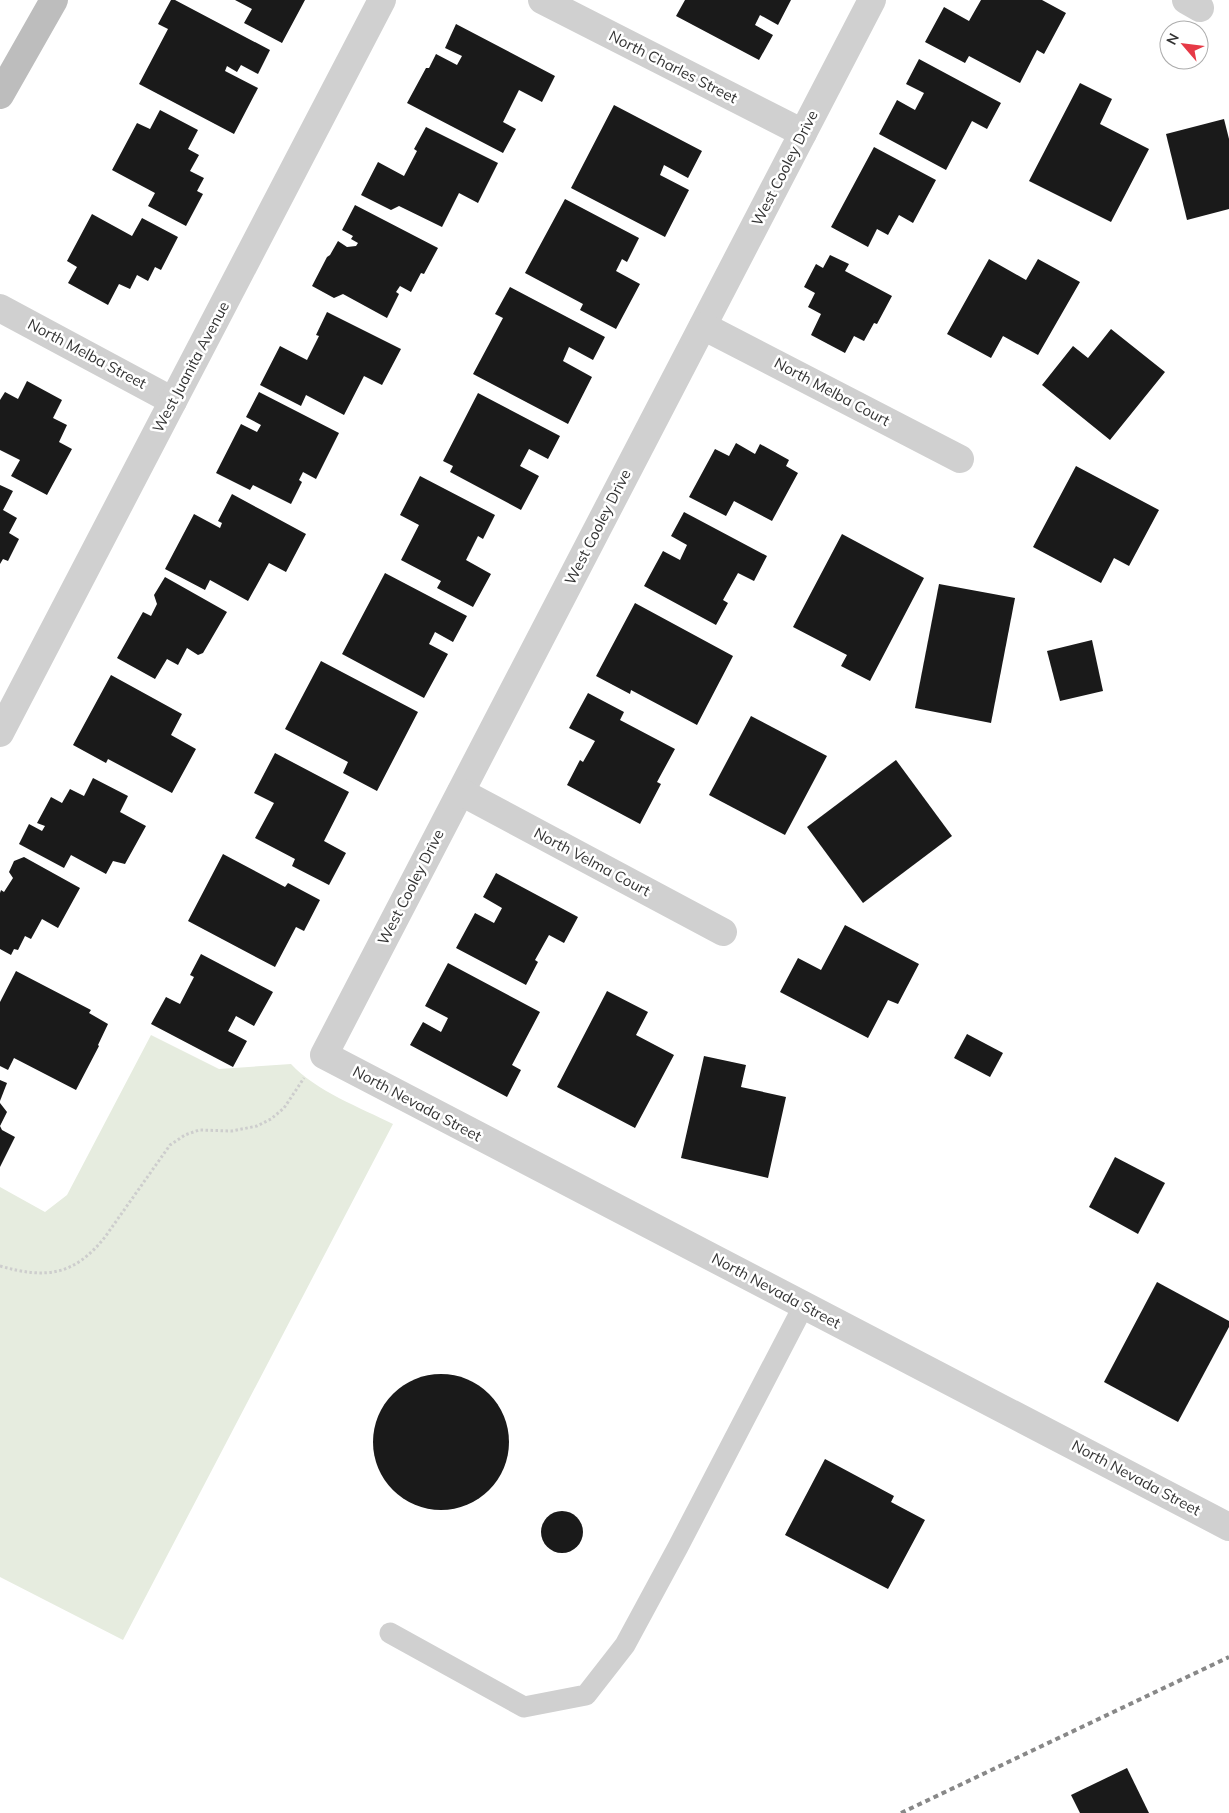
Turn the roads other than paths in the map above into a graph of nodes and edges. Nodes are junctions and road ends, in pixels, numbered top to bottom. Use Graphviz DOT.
graph roads {
  1 [pos="54,0"];
  2 [pos="382,0"];
  3 [pos="542,0"];
  4 [pos="872,0"];
  5 [pos="0,96"];
  6 [pos="803,133"];
  7 [pos="0,308"];
  8 [pos="703,326"];
  9 [pos="173,401"];
  10 [pos="960,459"];
  11 [pos="0,733"];
  12 [pos="461,792"];
  13 [pos="723,932"];
  14 [pos="324,1055"];
  15 [pos="804,1305"];
  16 [pos="1229,1527"];
  17 [pos="390,1632"];
  1 -- 5 [label="street"];
  2 -- 9 [label="street, West Juanita Avenue"];
  3 -- 6 [label="street, North Charles Street"];
  4 -- 6 [label="street, West Cooley Drive"];
  6 -- 8 [label="street, West Cooley Drive"];
  7 -- 9 [label="street, North Melba Street"];
  8 -- 10 [label="street, North Melba Court"];
  8 -- 12 [label="street, West Cooley Drive"];
  9 -- 11 [label="street, West Juanita Avenue"];
  12 -- 13 [label="street, North Velma Court"];
  12 -- 14 [label="street, West Cooley Drive"];
  14 -- 15 [label="street, North Nevada Street"];
  15 -- 16 [label="street, North Nevada Street"];
  15 -- 17 [label="lane"];
}
